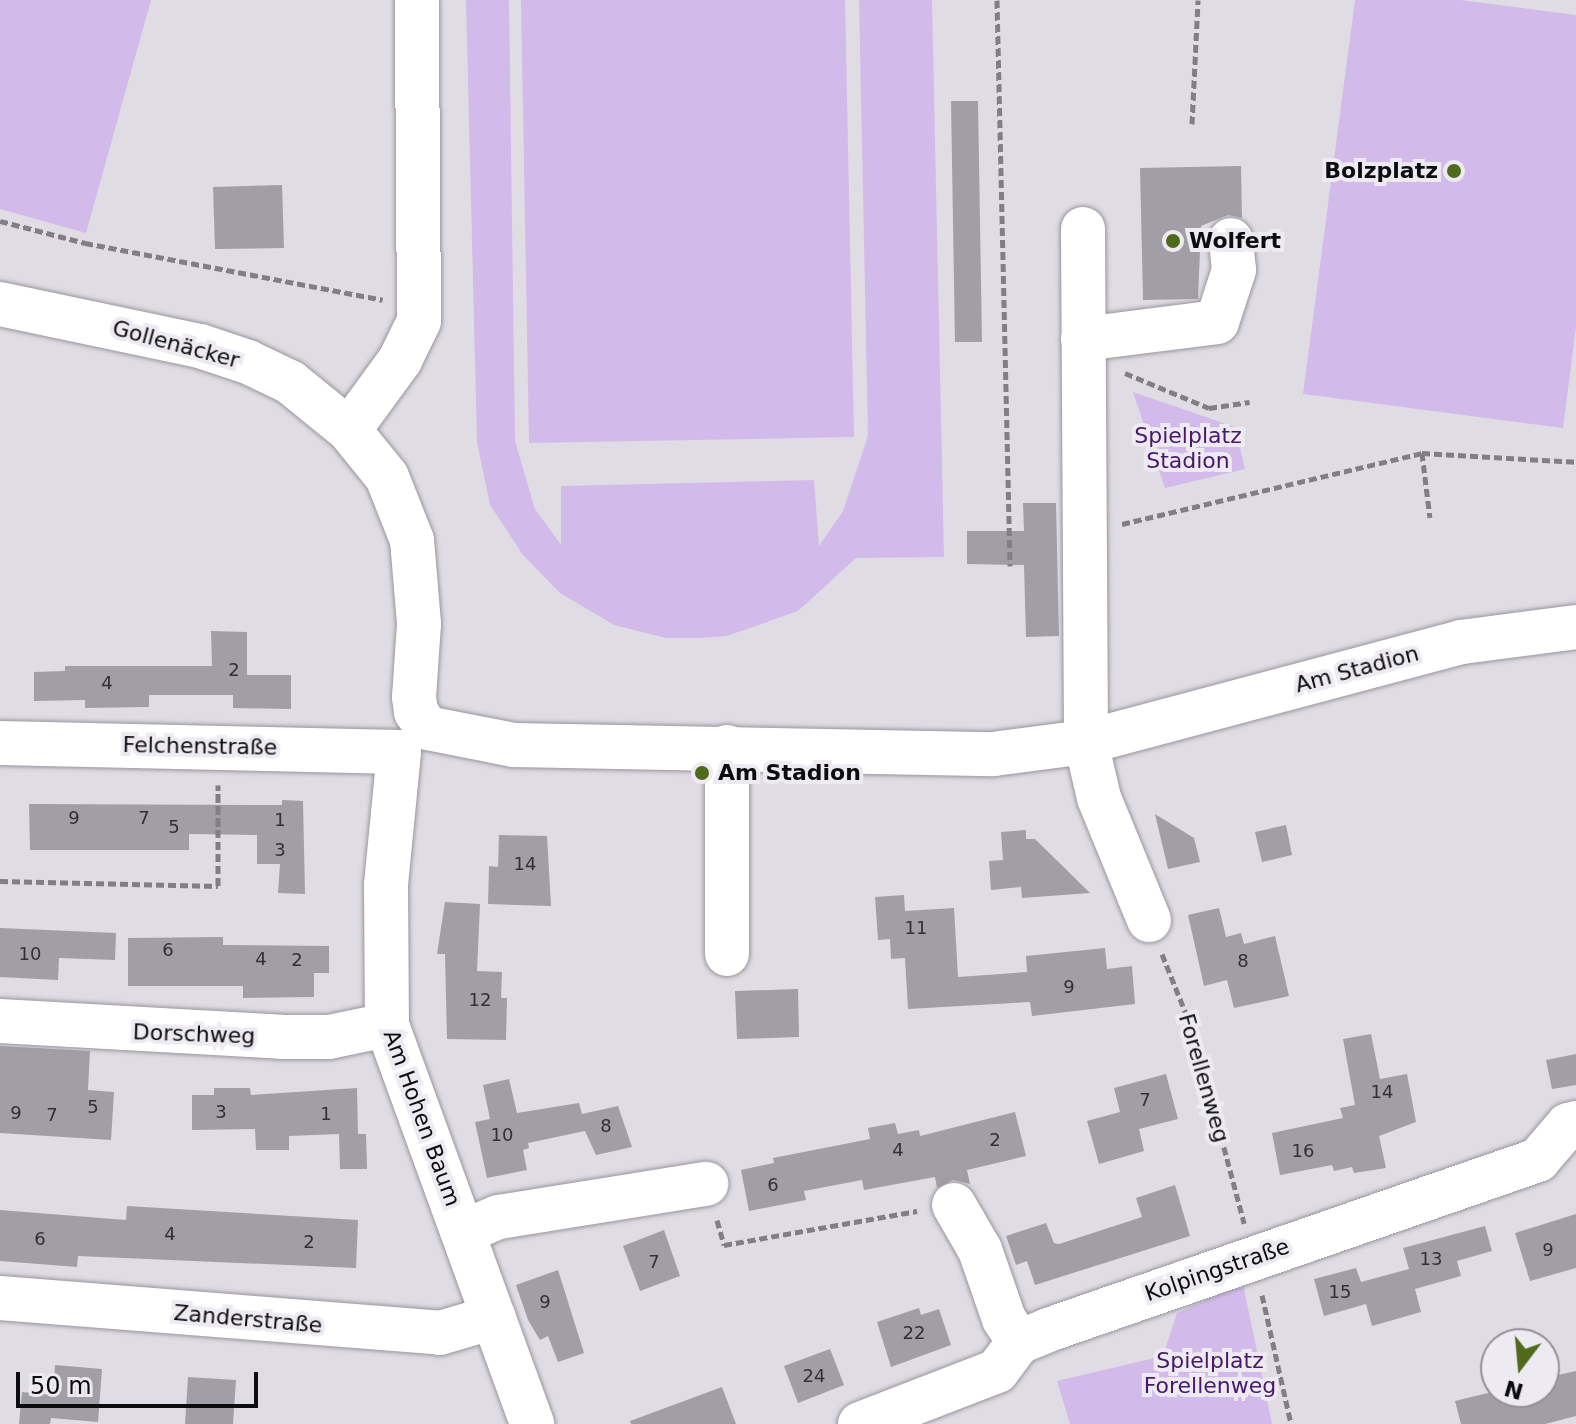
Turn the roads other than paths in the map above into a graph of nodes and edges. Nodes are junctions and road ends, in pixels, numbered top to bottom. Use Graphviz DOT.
graph roads {
  1 [pos="417,0"];
  2 [pos="1083,229"];
  3 [pos="1240,250"];
  4 [pos="0,304"];
  5 [pos="1083,348"];
  6 [pos="349,430"];
  7 [pos="1575,627"];
  8 [pos="413,740"];
  9 [pos="1086,742"];
  10 [pos="0,743"];
  11 [pos="727,747"];
  12 [pos="1149,920"];
  13 [pos="727,954"];
  14 [pos="0,1021"];
  15 [pos="387,1025"];
  16 [pos="1576,1123"];
  17 [pos="706,1184"];
  18 [pos="954,1205"];
  19 [pos="463,1232"];
  20 [pos="0,1298"];
  21 [pos="494,1317"];
  22 [pos="1019,1342"];
  23 [pos="532,1424"];
  24 [pos="860,1424"];
  1 -- 6 [label="street"];
  2 -- 5 [label="street"];
  3 -- 5 [label="street"];
  4 -- 6 [label="street, Gollenäcker"];
  5 -- 9 [label="street"];
  6 -- 8 [label="street, Gollenäcker"];
  7 -- 9 [label="street, Am Stadion"];
  8 -- 10 [label="street, Felchenstraße"];
  8 -- 11 [label="street, Am Stadion"];
  8 -- 15 [label="street, Am Hohen Baum"];
  9 -- 11 [label="street, Am Stadion"];
  9 -- 12 [label="street"];
  11 -- 13 [label="street"];
  14 -- 15 [label="street, Dorschweg"];
  15 -- 19 [label="street, Am Hohen Baum"];
  16 -- 22 [label="street, Kolpingstraße"];
  17 -- 19 [label="street"];
  18 -- 22 [label="street"];
  19 -- 21 [label="street, Am Hohen Baum"];
  20 -- 21 [label="street, Zanderstraße"];
  21 -- 23 [label="street, Am Hohen Baum"];
  22 -- 24 [label="street"];
}
